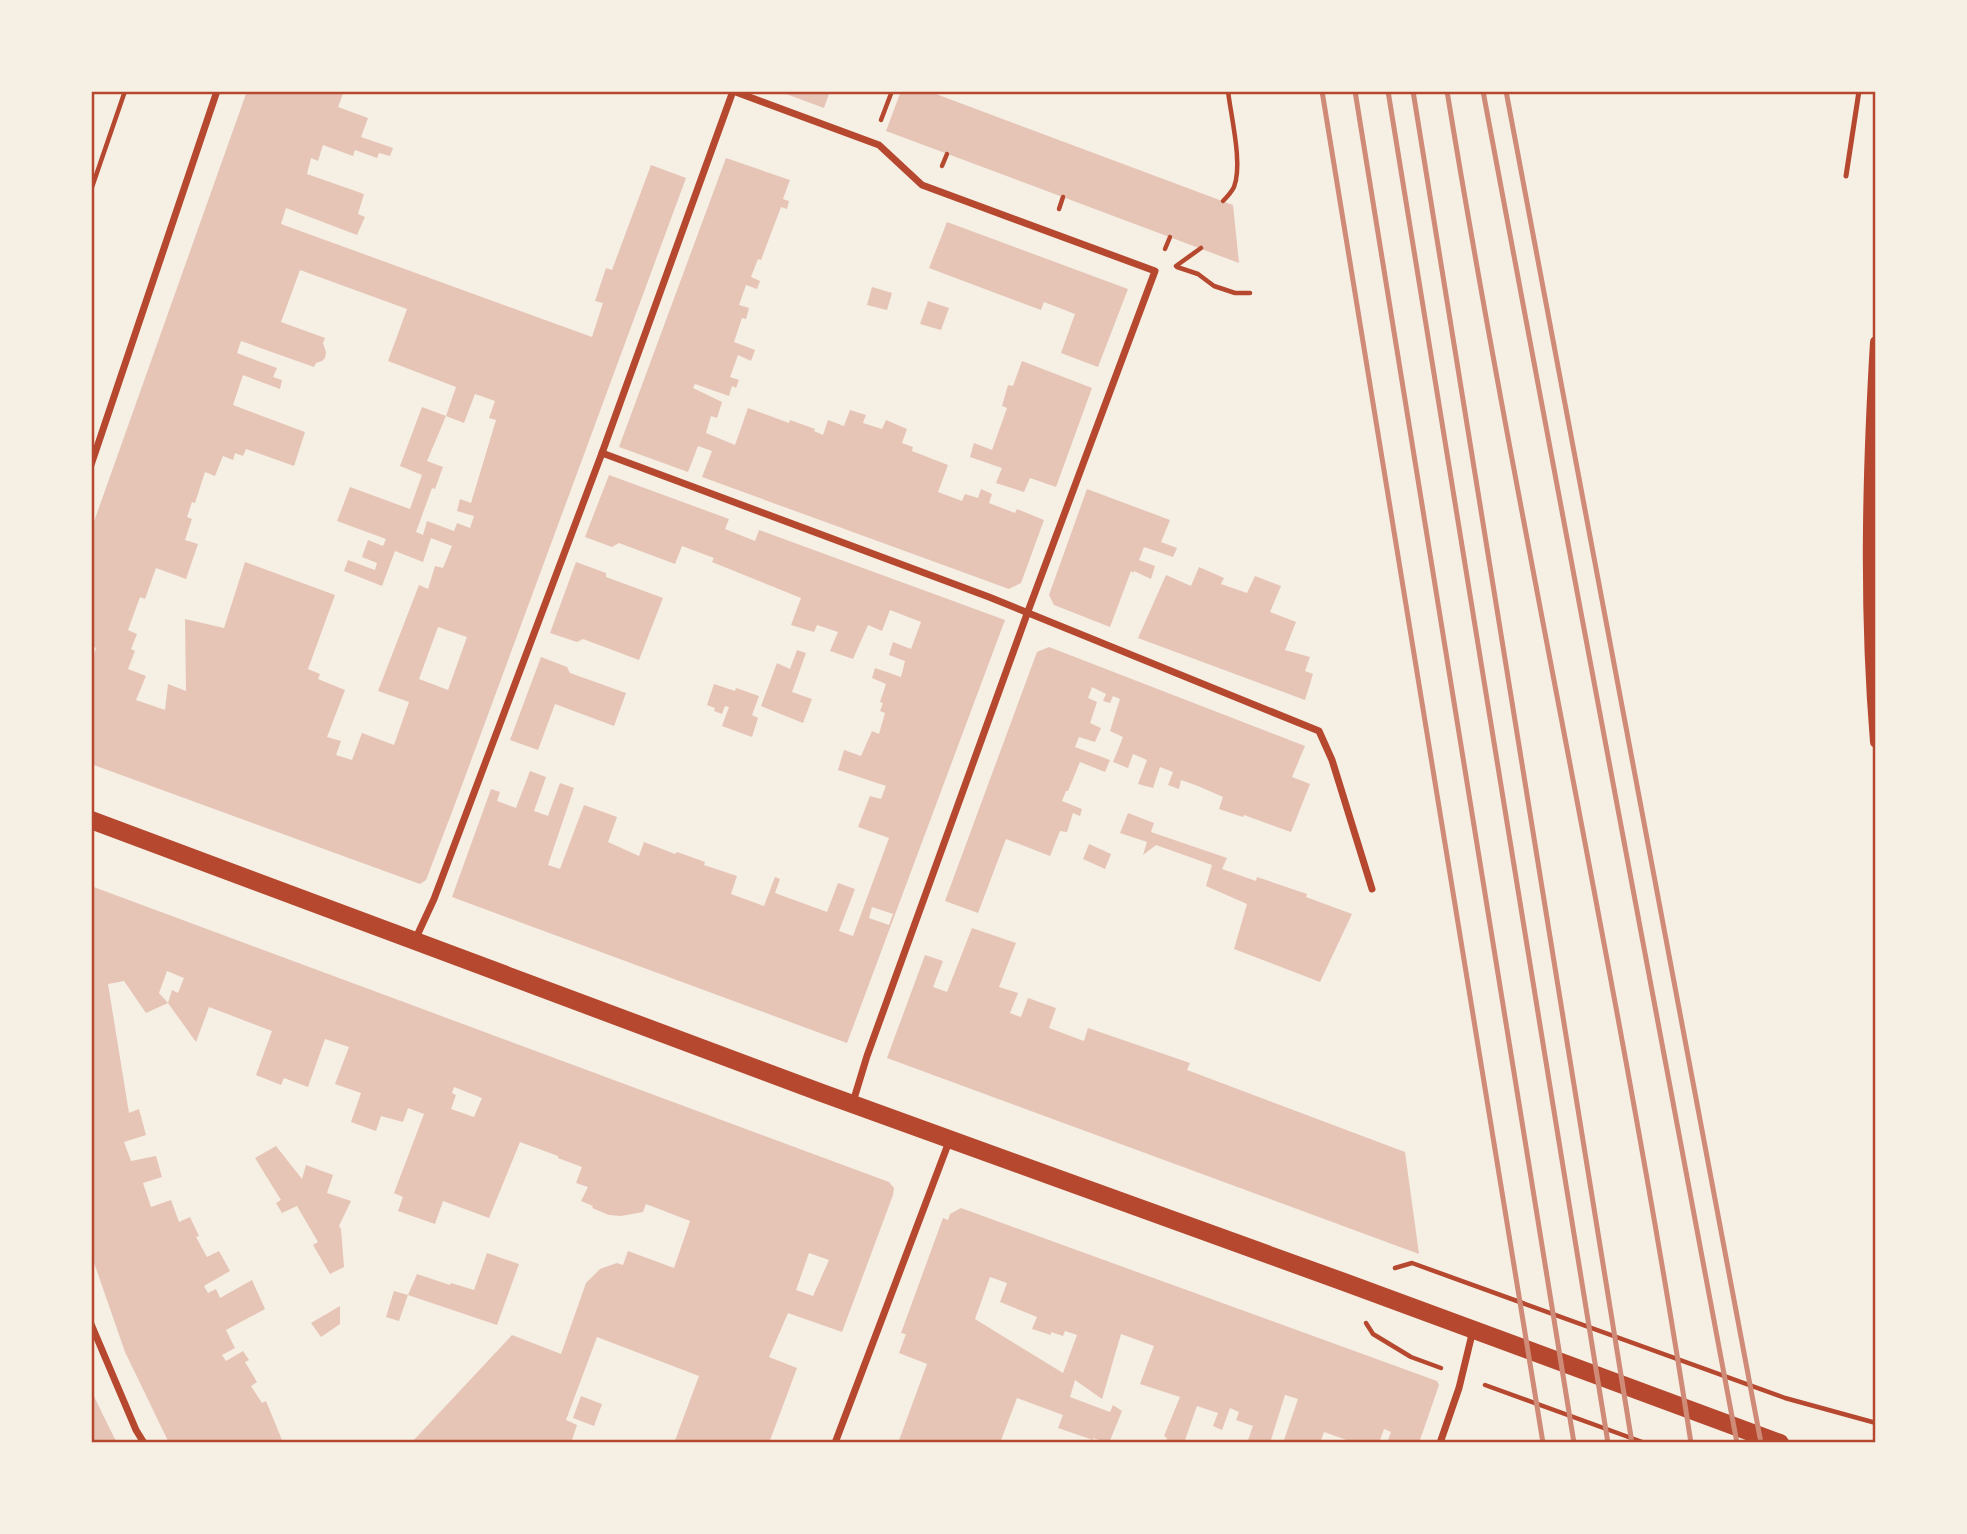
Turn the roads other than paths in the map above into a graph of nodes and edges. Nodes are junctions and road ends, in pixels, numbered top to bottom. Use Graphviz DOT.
graph roads {
  1 [pos="217,91"];
  2 [pos="733,91"];
  3 [pos="1859,91"];
  4 [pos="1846,176"];
  5 [pos="1876,342"];
  6 [pos="602,453"];
  7 [pos="91,465"];
  8 [pos="1027,614"];
  9 [pos="1876,742"];
  10 [pos="91,820"];
  11 [pos="1372,889"];
  12 [pos="414,940"];
  13 [pos="852,1103"];
  14 [pos="950,1139"];
  15 [pos="91,1324"];
  16 [pos="1473,1330"];
  17 [pos="144,1443"];
  18 [pos="835,1443"];
  19 [pos="1440,1443"];
  20 [pos="1780,1443"];
  1 -- 7 [label="street"];
  2 -- 6 [label="street"];
  2 -- 8 [label="street"];
  3 -- 4 [label="lane"];
  5 -- 9 [label="street"];
  6 -- 8 [label="street"];
  6 -- 12 [label="street"];
  8 -- 11 [label="street"];
  8 -- 13 [label="street"];
  10 -- 12 [label="main road"];
  12 -- 13 [label="main road"];
  13 -- 14 [label="main road"];
  14 -- 16 [label="main road"];
  14 -- 18 [label="street"];
  15 -- 17 [label="street"];
  16 -- 19 [label="street"];
  16 -- 20 [label="main road"];
}
